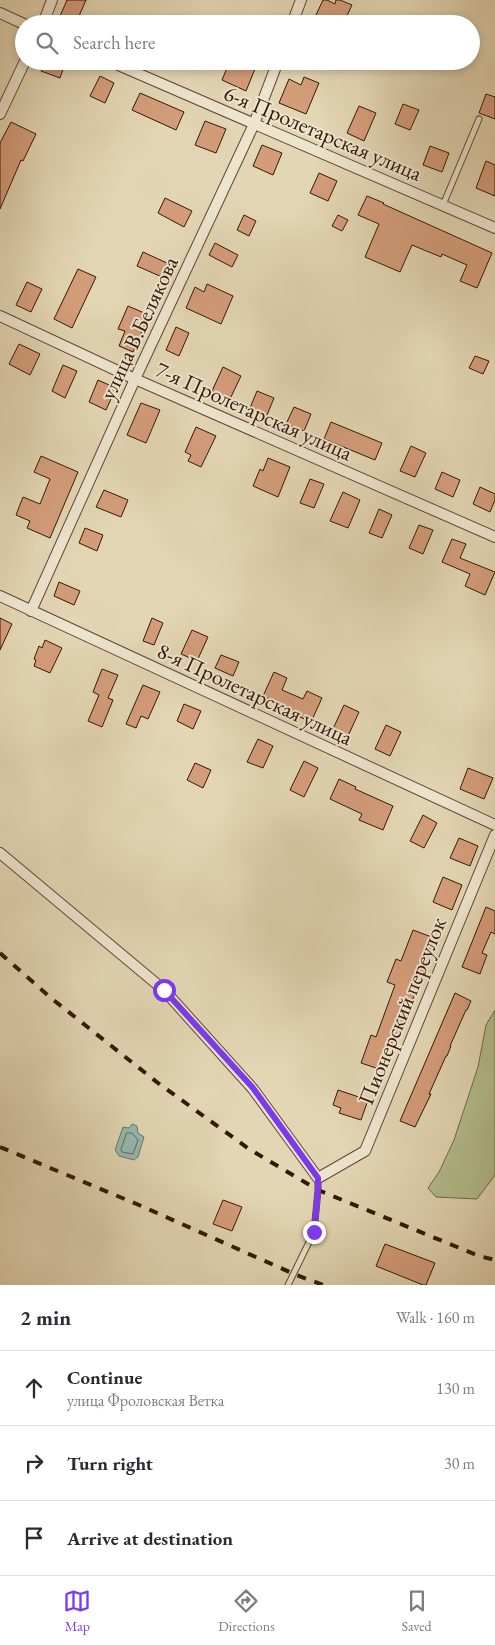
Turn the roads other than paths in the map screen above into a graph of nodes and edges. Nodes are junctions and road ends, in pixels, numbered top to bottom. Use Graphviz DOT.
graph roads {
  1 [pos="52,0"];
  2 [pos="301,0"];
  3 [pos="0,13"];
  4 [pos="46,15"];
  5 [pos="295,15"];
  6 [pos="15,20"];
  7 [pos="21,70"];
  8 [pos="130,70"];
  9 [pos="275,70"];
  10 [pos="0,114"];
  11 [pos="479,118"];
  12 [pos="254,124"];
  13 [pos="443,205"];
  14 [pos="495,228"];
  15 [pos="0,316"];
  16 [pos="135,379"];
  17 [pos="495,537"];
  18 [pos="0,596"];
  19 [pos="32,611"];
  20 [pos="495,825"];
  21 [pos="495,836"];
  22 [pos="0,853"];
  23 [pos="318,1178"];
  24 [pos="288,1285"];
  1 -- 4 [label="street"];
  2 -- 5 [label="street"];
  3 -- 6 [label="street"];
  7 -- 10 [label="street"];
  8 -- 12 [label="street, 6-я Пролетарская улица"];
  9 -- 12 [label="street, улица В.Белякова"];
  11 -- 13 [label="lane"];
  12 -- 13 [label="street, 6-я Пролетарская улица"];
  12 -- 16 [label="street, улица В.Белякова"];
  13 -- 14 [label="street, 6-я Пролетарская улица"];
  15 -- 16 [label="street, 7-я Пролетарская улица"];
  16 -- 17 [label="street, 7-я Пролетарская улица"];
  16 -- 19 [label="street, улица В.Белякова"];
  18 -- 19 [label="street, 8-я Пролетарская улица"];
  19 -- 20 [label="street, 8-я Пролетарская улица"];
  21 -- 23 [label="street, Пионерский переулок"];
  22 -- 23 [label="street"];
  23 -- 24 [label="lane"];
}
